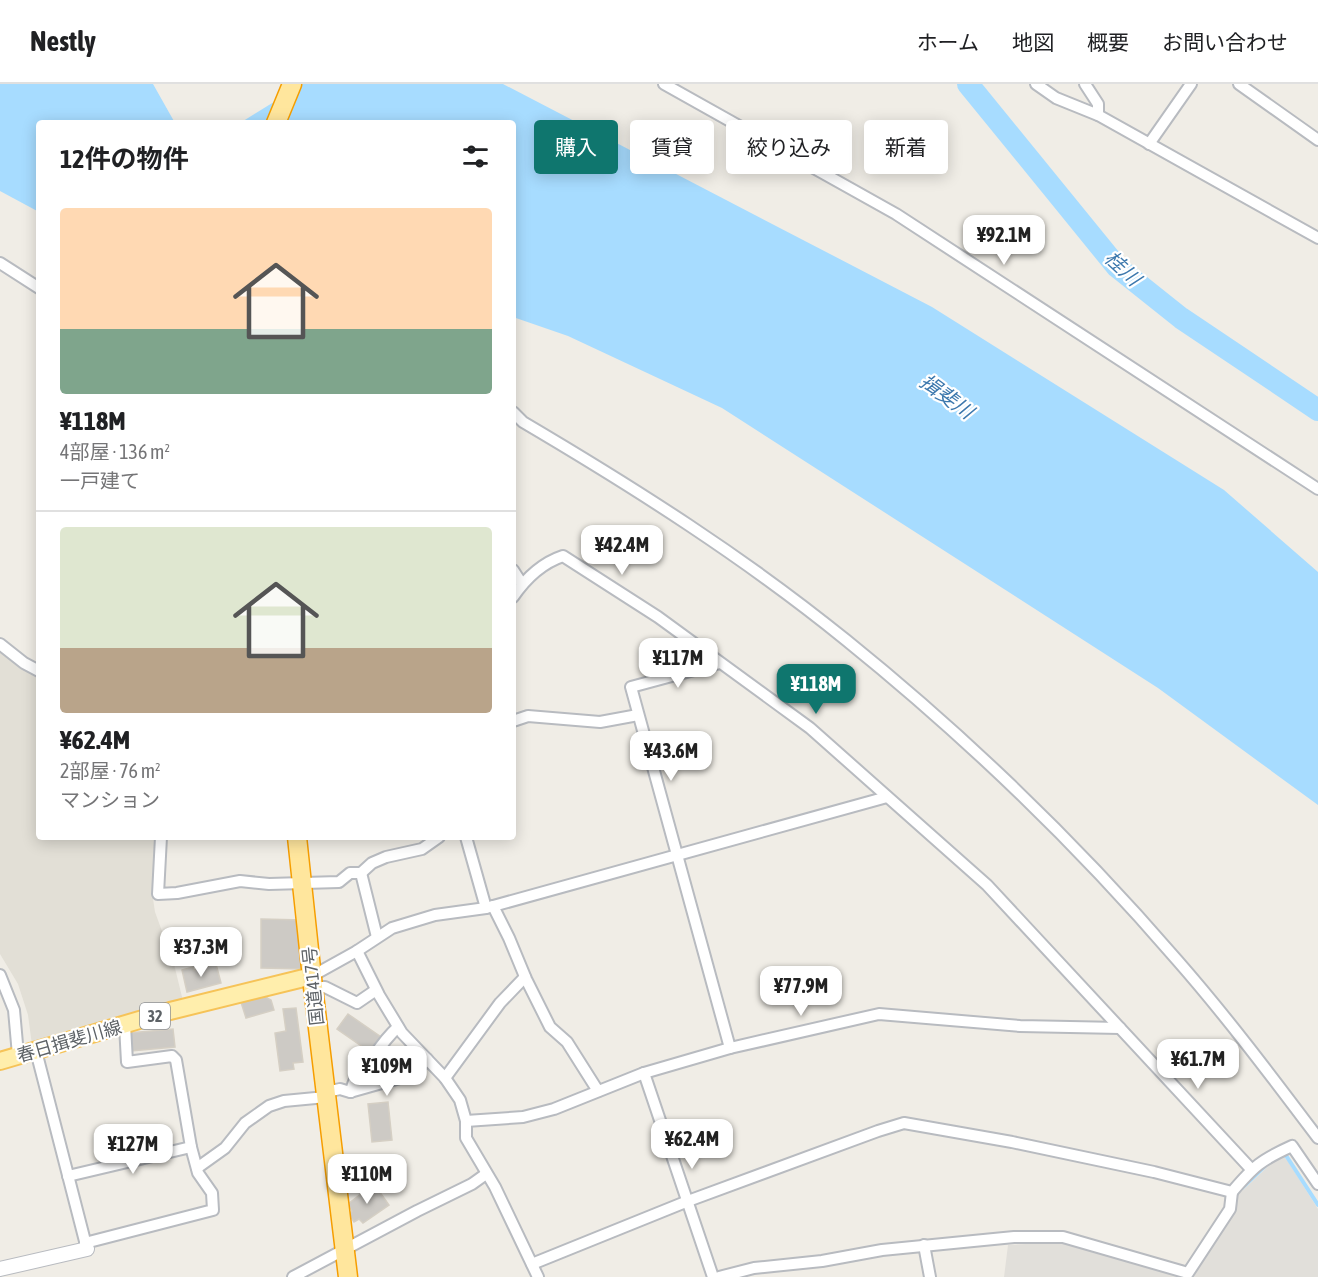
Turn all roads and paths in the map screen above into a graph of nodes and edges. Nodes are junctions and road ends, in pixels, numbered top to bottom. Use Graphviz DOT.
graph roads {
  1 [pos="292,84"];
  2 [pos="664,84"];
  3 [pos="1036,84"];
  4 [pos="1085,84"];
  5 [pos="1191,84"];
  6 [pos="1239,84"];
  7 [pos="1098,116"];
  8 [pos="277,120"];
  9 [pos="1318,140"];
  10 [pos="1149,144"];
  11 [pos="1318,238"];
  12 [pos="0,262"];
  13 [pos="36,286"];
  14 [pos="516,415"];
  15 [pos="1318,489"];
  16 [pos="516,575"];
  17 [pos="522,584"];
  18 [pos="516,593"];
  19 [pos="0,644"];
  20 [pos="720,663"];
  21 [pos="36,669"];
  22 [pos="638,715"];
  23 [pos="516,720"];
  24 [pos="887,798"];
  25 [pos="161,840"];
  26 [pos="297,840"];
  27 [pos="435,840"];
  28 [pos="467,840"];
  29 [pos="676,856"];
  30 [pos="362,873"];
  31 [pos="302,883"];
  32 [pos="490,907"];
  33 [pos="377,938"];
  34 [pos="357,951"];
  35 [pos="0,975"];
  36 [pos="525,977"];
  37 [pos="312,981"];
  38 [pos="376,990"];
  39 [pos="125,1024"];
  40 [pos="398,1027"];
  41 [pos="1120,1028"];
  42 [pos="729,1048"];
  43 [pos="36,1051"];
  44 [pos="18,1055"];
  45 [pos="427,1059"];
  46 [pos="0,1061"];
  47 [pos="644,1073"];
  48 [pos="445,1078"];
  49 [pos="598,1091"];
  50 [pos="351,1092"];
  51 [pos="326,1095"];
  52 [pos="466,1121"];
  53 [pos="1318,1138"];
  54 [pos="191,1147"];
  55 [pos="197,1168"];
  56 [pos="1251,1169"];
  57 [pos="486,1174"];
  58 [pos="68,1176"];
  59 [pos="1318,1184"];
  60 [pos="1232,1191"];
  61 [pos="688,1201"];
  62 [pos="924,1245"];
  63 [pos="86,1246"];
  64 [pos="345,1249"];
  65 [pos="532,1264"];
  66 [pos="0,1269"];
  67 [pos="293,1277"];
  68 [pos="348,1277"];
  69 [pos="538,1277"];
  70 [pos="714,1277"];
  71 [pos="719,1277"];
  72 [pos="930,1277"];
  1 -- 8 [label="highway"];
  2 -- 15 [label="street"];
  3 -- 7 [label="street"];
  4 -- 7 [label="street"];
  5 -- 10 [label="street"];
  6 -- 9 [label="street"];
  7 -- 10 [label="street"];
  10 -- 11 [label="street"];
  12 -- 13 [label="street"];
  14 -- 53 [label="street"];
  16 -- 17 [label="street"];
  17 -- 18 [label="street"];
  17 -- 20 [label="street"];
  19 -- 21 [label="street"];
  20 -- 22 [label="street"];
  20 -- 24 [label="street"];
  22 -- 23 [label="street"];
  22 -- 29 [label="street"];
  24 -- 29 [label="street"];
  24 -- 41 [label="street"];
  25 -- 31 [label="street"];
  26 -- 31 [label="highway, 国道417号"];
  27 -- 30 [label="street"];
  28 -- 32 [label="street"];
  29 -- 32 [label="street"];
  29 -- 42 [label="street"];
  30 -- 31 [label="street"];
  30 -- 33 [label="street"];
  31 -- 37 [label="highway, 国道417号"];
  32 -- 33 [label="street"];
  32 -- 36 [label="street"];
  33 -- 34 [label="street"];
  34 -- 37 [label="street"];
  34 -- 38 [label="street"];
  35 -- 44 [label="street"];
  36 -- 48 [label="street"];
  36 -- 49 [label="street"];
  37 -- 38 [label="street"];
  37 -- 39 [label="main road, 春日揖斐川線 / 32"];
  37 -- 51 [label="highway, 国道417号"];
  38 -- 40 [label="street"];
  39 -- 43 [label="main road, 春日揖斐川線 / 32"];
  39 -- 54 [label="street"];
  40 -- 45 [label="street"];
  40 -- 50 [label="street"];
  41 -- 42 [label="street"];
  41 -- 56 [label="street"];
  42 -- 47 [label="street"];
  43 -- 44 [label="main road, 春日揖斐川線 / 32"];
  43 -- 58 [label="street"];
  44 -- 46 [label="main road, 春日揖斐川線 / 32"];
  45 -- 48 [label="street"];
  45 -- 50 [label="street"];
  47 -- 49 [label="street"];
  47 -- 61 [label="street"];
  48 -- 52 [label="street"];
  49 -- 52 [label="street"];
  50 -- 51 [label="street"];
  51 -- 55 [label="street"];
  51 -- 64 [label="highway, 国道417号"];
  52 -- 57 [label="street"];
  54 -- 55 [label="street"];
  54 -- 58 [label="street"];
  55 -- 63 [label="street"];
  56 -- 59 [label="street"];
  56 -- 60 [label="street"];
  57 -- 64 [label="street"];
  57 -- 65 [label="street"];
  58 -- 63 [label="street"];
  60 -- 61 [label="street"];
  60 -- 62 [label="street"];
  61 -- 65 [label="street"];
  61 -- 70 [label="street"];
  62 -- 71 [label="street"];
  62 -- 72 [label="street"];
  63 -- 66 [label="street"];
  64 -- 67 [label="street"];
  64 -- 68 [label="highway, 国道417号"];
  65 -- 69 [label="street"];
}
